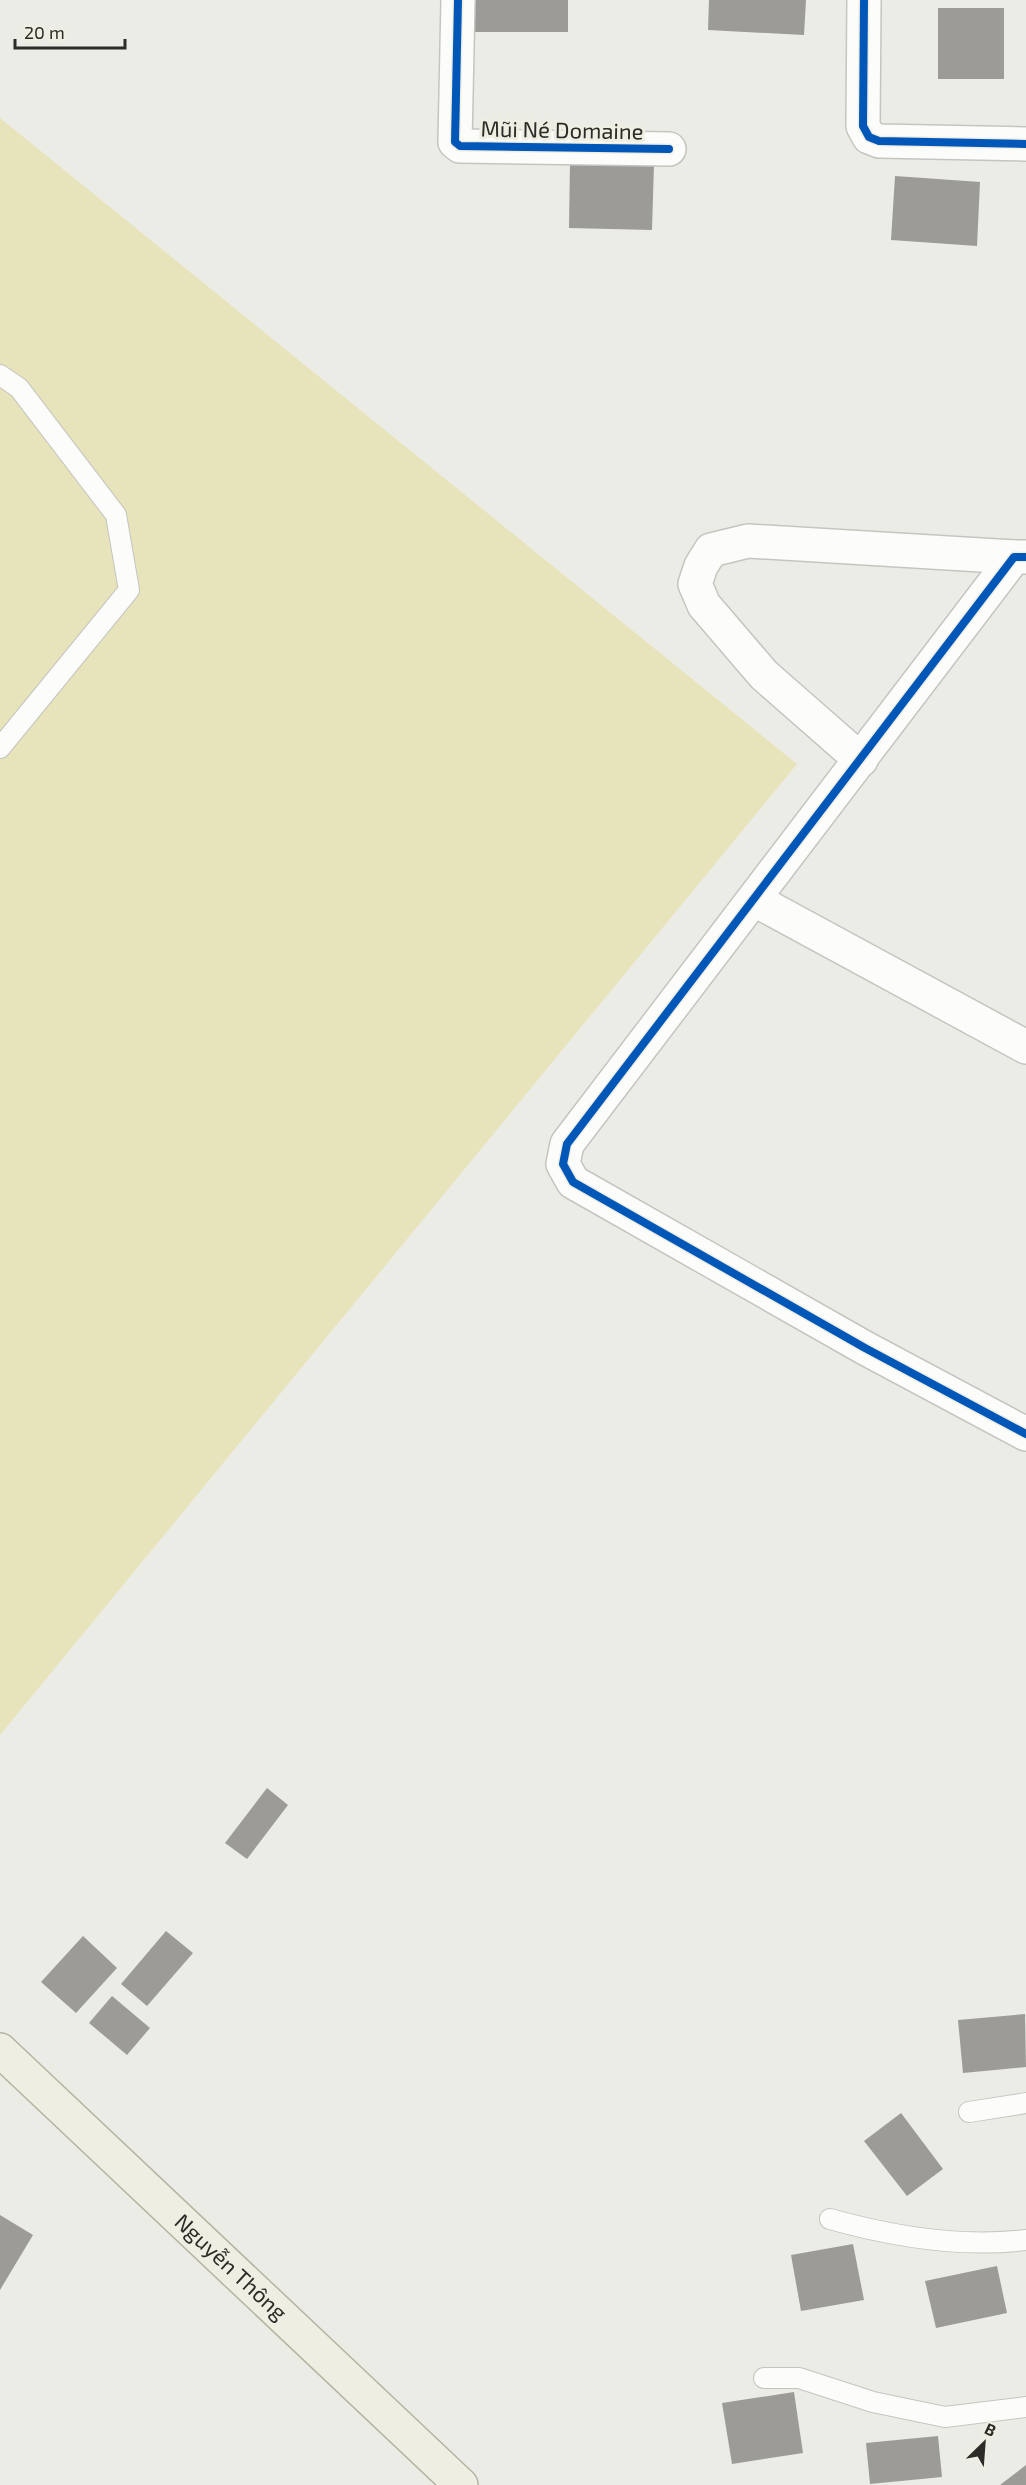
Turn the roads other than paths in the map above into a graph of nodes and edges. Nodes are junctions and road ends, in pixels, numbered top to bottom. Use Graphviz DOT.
graph roads {
  1 [pos="458,0"];
  2 [pos="864,0"];
  3 [pos="1026,144"];
  4 [pos="669,149"];
  5 [pos="0,375"];
  6 [pos="1020,557"];
  7 [pos="0,748"];
  8 [pos="861,760"];
  9 [pos="755,900"];
  10 [pos="1026,1047"];
  11 [pos="1026,1434"];
  12 [pos="0,2051"];
  13 [pos="1026,2103"];
  14 [pos="969,2112"];
  15 [pos="830,2219"];
  16 [pos="1026,2240"];
  17 [pos="764,2378"];
  18 [pos="1026,2407"];
  19 [pos="461,2485"];
  1 -- 4 [label="street, Mũi Né Domaine"];
  2 -- 3 [label="street"];
  5 -- 7 [label="lane"];
  6 -- 8 [label="street"];
  6 -- 8 [label="street"];
  8 -- 9 [label="street"];
  9 -- 10 [label="street"];
  9 -- 11 [label="street"];
  12 -- 19 [label="main road, Nguyễn Thông"];
  13 -- 14 [label="lane"];
  15 -- 16 [label="lane"];
  17 -- 18 [label="lane"];
}
